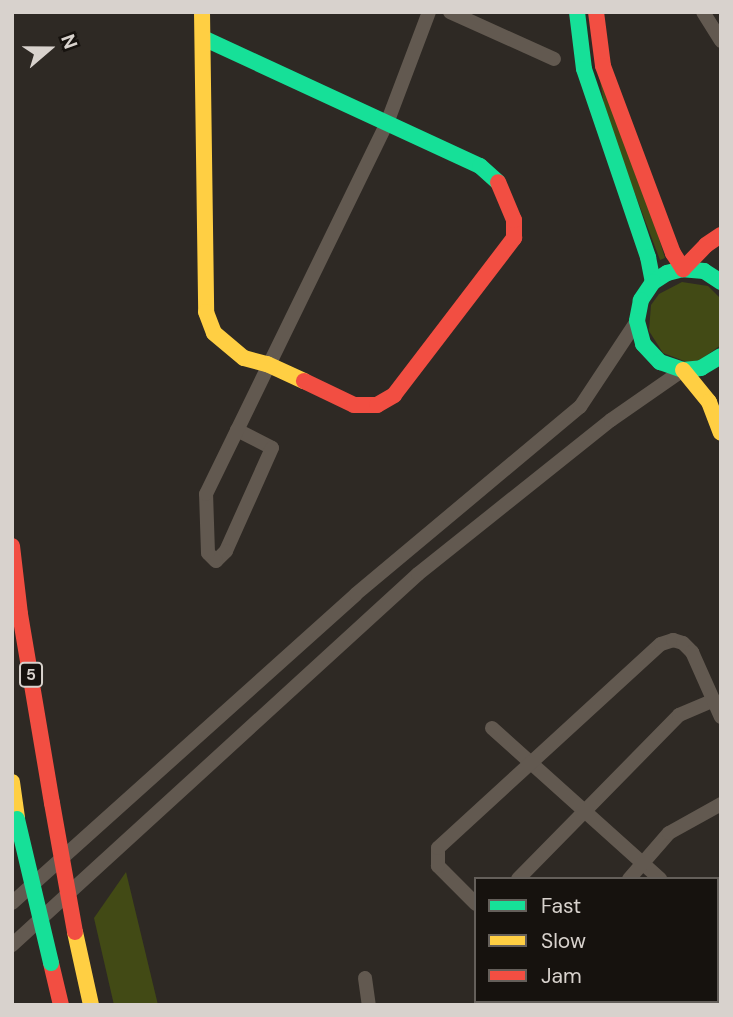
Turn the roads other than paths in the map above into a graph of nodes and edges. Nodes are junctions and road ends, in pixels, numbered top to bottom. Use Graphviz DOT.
graph roads {
  1 [pos="202,12"];
  2 [pos="429,12"];
  3 [pos="450,12"];
  4 [pos="577,12"];
  5 [pos="596,12"];
  6 [pos="703,12"];
  7 [pos="203,38"];
  8 [pos="721,41"];
  9 [pos="554,58"];
  10 [pos="387,123"];
  11 [pos="721,235"];
  12 [pos="683,269"];
  13 [pos="653,282"];
  14 [pos="721,282"];
  15 [pos="637,321"];
  16 [pos="720,363"];
  17 [pos="267,364"];
  18 [pos="683,370"];
  19 [pos="237,430"];
  20 [pos="721,432"];
  21 [pos="12,546"];
  22 [pos="713,700"];
  23 [pos="721,717"];
  24 [pos="492,729"];
  25 [pos="530,762"];
  26 [pos="12,782"];
  27 [pos="721,804"];
  28 [pos="584,809"];
  29 [pos="643,861"];
  30 [pos="520,877"];
  31 [pos="631,877"];
  32 [pos="658,877"];
  33 [pos="474,902"];
  34 [pos="12,903"];
  35 [pos="12,945"];
  36 [pos="365,978"];
  37 [pos="61,1005"];
  38 [pos="91,1005"];
  39 [pos="369,1005"];
  1 -- 7 [label="main road"];
  2 -- 10 [label="street"];
  3 -- 9 [label="street"];
  4 -- 13 [label="main road"];
  5 -- 12 [label="main road"];
  6 -- 8 [label="street"];
  7 -- 10 [label="main road"];
  7 -- 17 [label="main road"];
  10 -- 17 [label="street"];
  10 -- 17 [label="main road"];
  11 -- 12 [label="main road"];
  12 -- 13 [label="main road"];
  12 -- 14 [label="main road"];
  13 -- 15 [label="main road"];
  15 -- 18 [label="main road"];
  15 -- 34 [label="street"];
  16 -- 18 [label="main road"];
  17 -- 19 [label="street"];
  18 -- 20 [label="main road"];
  18 -- 35 [label="street"];
  19 -- 19 [label="street"];
  21 -- 38 [label="main road, 5, bridge"];
  22 -- 23 [label="street"];
  22 -- 25 [label="street"];
  22 -- 28 [label="street"];
  24 -- 25 [label="street"];
  25 -- 28 [label="street"];
  25 -- 33 [label="street"];
  26 -- 37 [label="main road, bridge"];
  27 -- 29 [label="street"];
  28 -- 29 [label="street"];
  28 -- 30 [label="street"];
  29 -- 31 [label="street"];
  29 -- 32 [label="street"];
  36 -- 39 [label="street"];
}
